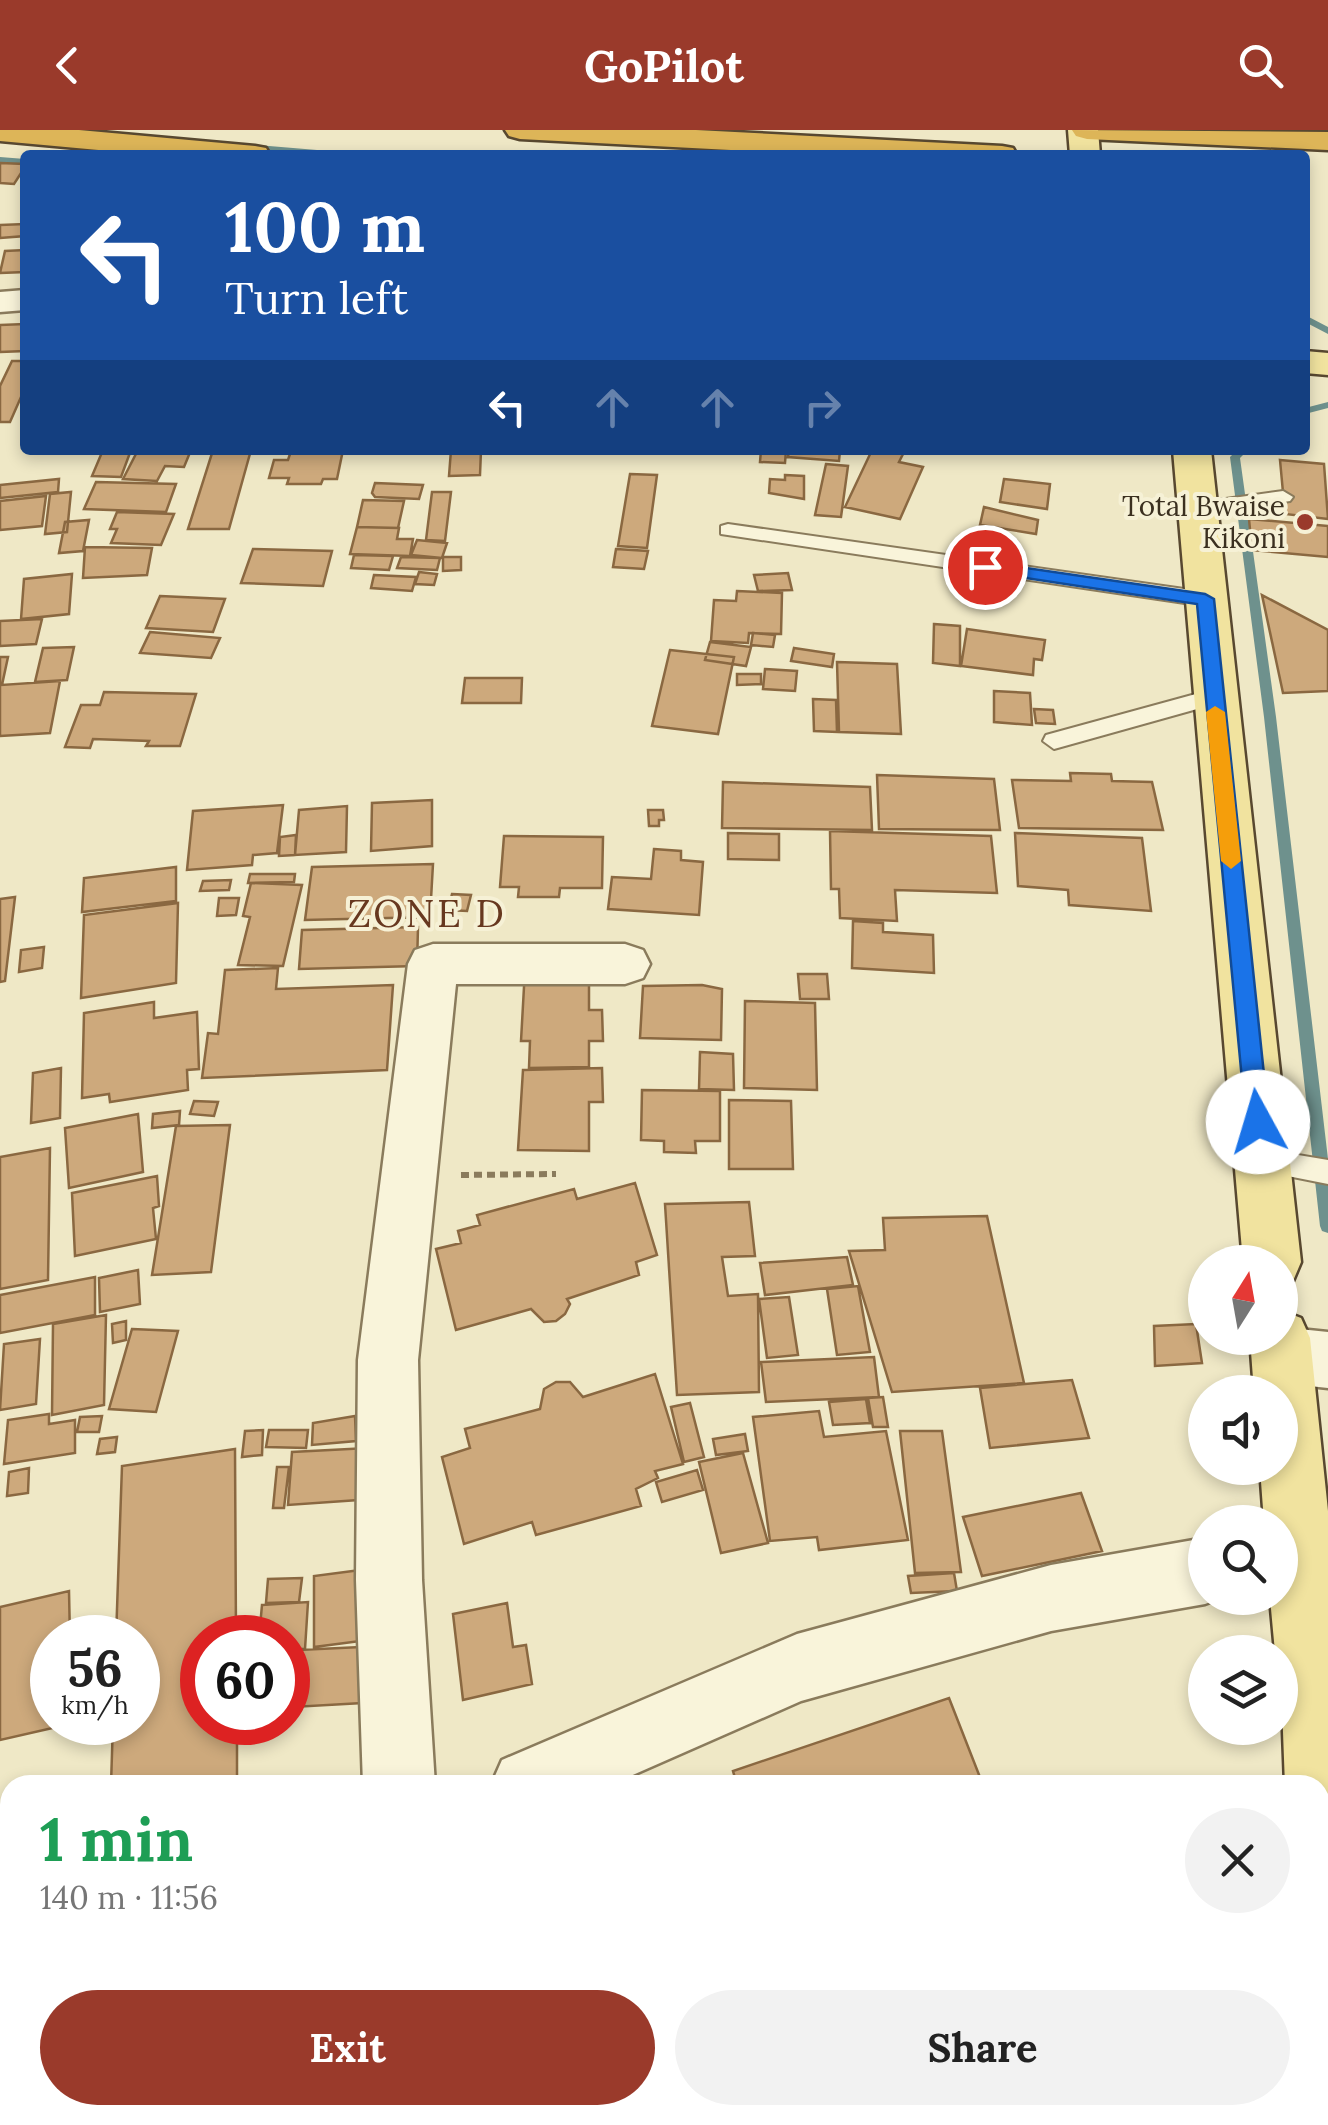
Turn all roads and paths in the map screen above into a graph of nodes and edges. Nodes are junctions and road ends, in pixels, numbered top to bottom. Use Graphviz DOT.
graph roads {
  1 [pos="520,130"];
  2 [pos="1085,130"];
  3 [pos="1110,131"];
  4 [pos="0,132"];
  5 [pos="1328,142"];
  6 [pos="200,150"];
  7 [pos="906,150"];
  8 [pos="1192,455"];
  9 [pos="1217,455"];
  10 [pos="1283,497"];
  11 [pos="1197,510"];
  12 [pos="728,530"];
  13 [pos="1205,599"];
  14 [pos="1214,697"];
  15 [pos="1054,741"];
  16 [pos="625,964"];
  17 [pos="1262,1161"];
  18 [pos="1328,1172"];
  19 [pos="556,1174"];
  20 [pos="410,1176"];
  21 [pos="1270,1245"];
  22 [pos="1296,1355"];
  23 [pos="1292,1505"];
  24 [pos="1188,1575"];
  25 [pos="1298,1614"];
  26 [pos="399,1775"];
  27 [pos="550,1775"];
  28 [pos="1317,1775"];
  1 -- 7 [label="highway"];
  2 -- 3 [label="highway"];
  3 -- 5 [label="highway"];
  4 -- 6 [label="highway"];
  8 -- 11 [label="main road"];
  9 -- 11 [label="main road"];
  10 -- 11 [label="lane"];
  11 -- 13 [label="main road"];
  12 -- 13 [label="lane"];
  13 -- 14 [label="main road"];
  14 -- 15 [label="lane"];
  14 -- 17 [label="main road"];
  16 -- 20 [label="street"];
  17 -- 18 [label="lane"];
  17 -- 21 [label="main road"];
  19 -- 20 [label="path"];
  20 -- 26 [label="street"];
  22 -- 23 [label="main road"];
  24 -- 27 [label="street"];
  25 -- 28 [label="main road"];
}
